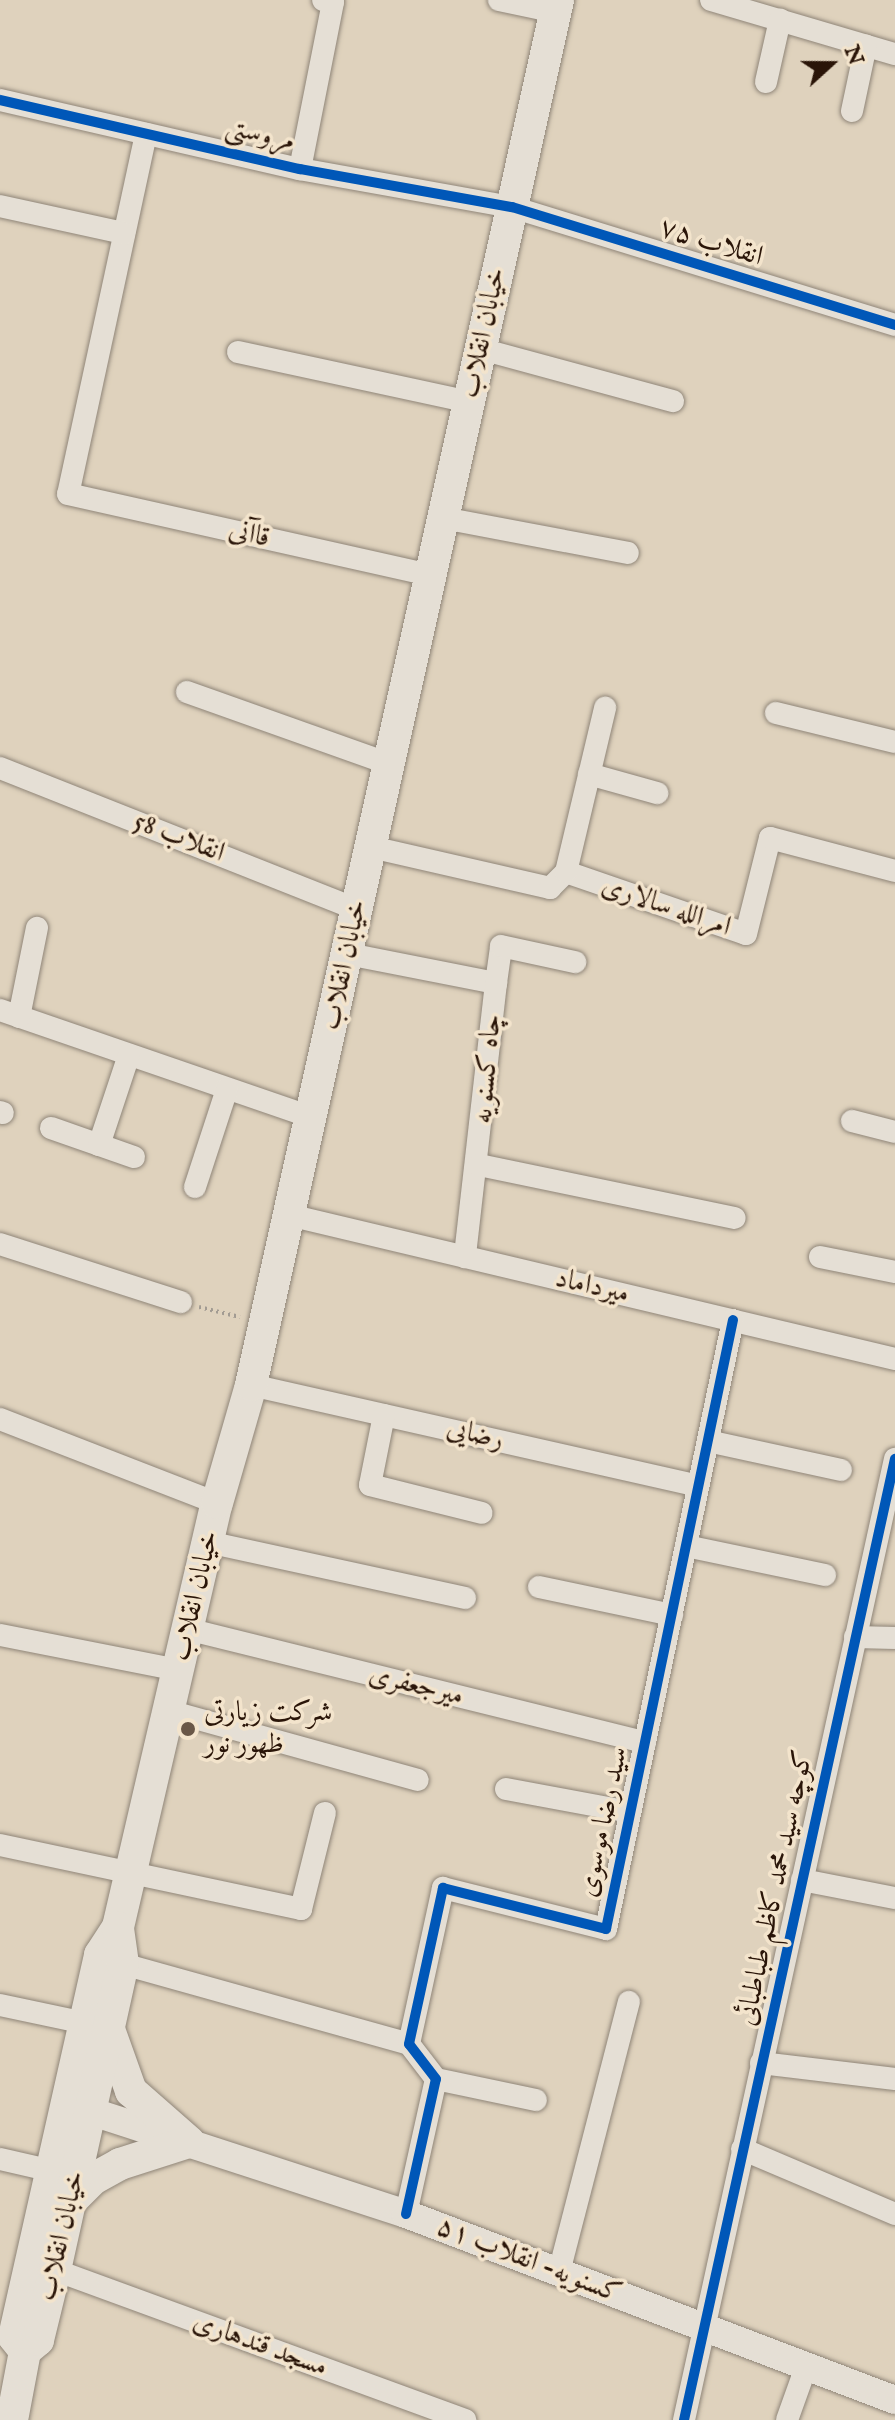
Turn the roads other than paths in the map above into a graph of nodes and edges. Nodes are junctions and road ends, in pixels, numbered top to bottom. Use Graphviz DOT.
graph roads {
  1 [pos="323,0"];
  2 [pos="499,0"];
  3 [pos="711,0"];
  4 [pos="557,6"];
  5 [pos="780,20"];
  6 [pos="866,45"];
  7 [pos="895,54"];
  8 [pos="766,82"];
  9 [pos="0,100"];
  10 [pos="852,111"];
  11 [pos="146,134"];
  12 [pos="300,169"];
  13 [pos="0,206"];
  14 [pos="512,207"];
  15 [pos="124,233"];
  16 [pos="895,325"];
  17 [pos="481,349"];
  18 [pos="238,352"];
  19 [pos="673,401"];
  20 [pos="469,402"];
  21 [pos="443,518"];
  22 [pos="628,553"];
  23 [pos="431,575"];
  24 [pos="187,692"];
  25 [pos="605,708"];
  26 [pos="776,713"];
  27 [pos="895,742"];
  28 [pos="389,764"];
  29 [pos="0,768"];
  30 [pos="589,774"];
  31 [pos="657,793"];
  32 [pos="371,847"];
  33 [pos="895,871"];
  34 [pos="566,872"];
  35 [pos="357,909"];
  36 [pos="37,928"];
  37 [pos="348,954"];
  38 [pos="575,962"];
  39 [pos="496,983"];
  40 [pos="9,1013"];
  41 [pos="129,1055"];
  42 [pos="227,1089"];
  43 [pos="311,1117"];
  44 [pos="852,1121"];
  45 [pos="51,1128"];
  46 [pos="895,1132"];
  47 [pos="99,1145"];
  48 [pos="134,1157"];
  49 [pos="479,1165"];
  50 [pos="195,1187"];
  51 [pos="289,1215"];
  52 [pos="735,1218"];
  53 [pos="0,1244"];
  54 [pos="465,1257"];
  55 [pos="820,1257"];
  56 [pos="895,1272"];
  57 [pos="181,1302"];
  58 [pos="733,1320"];
  59 [pos="895,1359"];
  60 [pos="251,1385"];
  61 [pos="384,1415"];
  62 [pos="0,1419"];
  63 [pos="708,1441"];
  64 [pos="895,1459"];
  65 [pos="841,1470"];
  66 [pos="698,1486"];
  67 [pos="217,1503"];
  68 [pos="482,1513"];
  69 [pos="208,1542"];
  70 [pos="686,1546"];
  71 [pos="825,1575"];
  72 [pos="539,1587"];
  73 [pos="465,1598"];
  74 [pos="672,1615"];
  75 [pos="187,1629"];
  76 [pos="0,1635"];
  77 [pos="855,1637"];
  78 [pos="895,1638"];
  79 [pos="178,1670"];
  80 [pos="169,1711"];
  81 [pos="645,1742"];
  82 [pos="418,1780"];
  83 [pos="506,1789"];
  84 [pos="630,1812"];
  85 [pos="325,1813"];
  86 [pos="0,1845"];
  87 [pos="130,1874"];
  88 [pos="802,1880"];
  89 [pos="895,1898"];
  90 [pos="118,1927"];
  91 [pos="123,1964"];
  92 [pos="629,2002"];
  93 [pos="0,2005"];
  94 [pos="97,2026"];
  95 [pos="409,2044"];
  96 [pos="761,2063"];
  97 [pos="436,2079"];
  98 [pos="895,2079"];
  99 [pos="536,2100"];
  100 [pos="79,2107"];
  101 [pos="189,2142"];
  102 [pos="742,2149"];
  103 [pos="0,2159"];
  104 [pos="53,2171"];
  105 [pos="70,2202"];
  106 [pos="406,2214"];
  107 [pos="895,2214"];
  108 [pos="55,2270"];
  109 [pos="559,2272"];
  110 [pos="10,2313"];
  111 [pos="703,2327"];
  112 [pos="25,2351"];
  113 [pos="806,2367"];
  114 [pos="895,2400"];
  115 [pos="12,2420"];
  116 [pos="465,2420"];
  117 [pos="684,2420"];
  118 [pos="787,2420"];
  1 -- 12 [label="street"];
  2 -- 4 [label="street"];
  3 -- 5 [label="street"];
  4 -- 14 [label="main road, خیابان انقلاب"];
  5 -- 6 [label="street"];
  5 -- 8 [label="street"];
  6 -- 7 [label="street"];
  6 -- 10 [label="street"];
  9 -- 11 [label="street, مروستی"];
  11 -- 12 [label="street, مروستی"];
  11 -- 15 [label="street"];
  12 -- 14 [label="street, مروستی"];
  13 -- 15 [label="street"];
  14 -- 16 [label="street, انقلاب ۷۵"];
  14 -- 17 [label="main road, خیابان انقلاب"];
  15 -- 23 [label="street, قاآنی"];
  17 -- 19 [label="street"];
  17 -- 20 [label="main road, خیابان انقلاب"];
  18 -- 20 [label="street"];
  20 -- 21 [label="main road, خیابان انقلاب"];
  21 -- 22 [label="street"];
  21 -- 23 [label="main road, خیابان انقلاب"];
  23 -- 28 [label="main road, خیابان انقلاب"];
  24 -- 28 [label="street"];
  25 -- 30 [label="street"];
  26 -- 27 [label="street"];
  28 -- 32 [label="main road, خیابان انقلاب"];
  29 -- 35 [label="street, انقلاب 58"];
  30 -- 31 [label="street"];
  30 -- 34 [label="street"];
  32 -- 34 [label="street, امرالله سالاری"];
  32 -- 35 [label="main road, خیابان انقلاب"];
  33 -- 34 [label="street, امرالله سالاری"];
  35 -- 37 [label="main road, خیابان انقلاب"];
  36 -- 40 [label="street"];
  37 -- 39 [label="street, چاه کسنویه"];
  37 -- 43 [label="main road, خیابان انقلاب"];
  38 -- 39 [label="street"];
  39 -- 49 [label="street, چاه کسنویه"];
  40 -- 41 [label="street"];
  41 -- 42 [label="street"];
  41 -- 47 [label="street"];
  42 -- 43 [label="street"];
  42 -- 50 [label="street"];
  43 -- 51 [label="main road, خیابان انقلاب"];
  44 -- 46 [label="street"];
  45 -- 47 [label="street"];
  47 -- 48 [label="street"];
  49 -- 52 [label="street"];
  49 -- 54 [label="street, چاه کسنویه"];
  51 -- 54 [label="street, میرداماد"];
  51 -- 60 [label="main road, خیابان انقلاب"];
  53 -- 57 [label="street"];
  54 -- 58 [label="street, میرداماد"];
  55 -- 56 [label="street"];
  58 -- 59 [label="street, میرداماد"];
  58 -- 63 [label="street, سید رضا موسوی"];
  60 -- 61 [label="street, رضایی"];
  60 -- 67 [label="main road, خیابان انقلاب"];
  61 -- 66 [label="street, رضایی"];
  61 -- 68 [label="street"];
  62 -- 67 [label="street"];
  63 -- 65 [label="street"];
  63 -- 66 [label="street, سید رضا موسوی"];
  64 -- 77 [label="street, کوچه سید محمد کاظم طباطبائی"];
  66 -- 70 [label="street, سید رضا موسوی"];
  67 -- 69 [label="main road, خیابان انقلاب"];
  69 -- 73 [label="street"];
  69 -- 75 [label="main road, خیابان انقلاب"];
  70 -- 71 [label="street"];
  70 -- 74 [label="street, سید رضا موسوی"];
  72 -- 74 [label="street"];
  74 -- 81 [label="street, سید رضا موسوی"];
  75 -- 79 [label="main road, خیابان انقلاب"];
  75 -- 81 [label="street, میرجعفری"];
  76 -- 79 [label="street"];
  77 -- 78 [label="street"];
  77 -- 88 [label="street, کوچه سید محمد کاظم طباطبائی"];
  79 -- 80 [label="main road, خیابان انقلاب"];
  80 -- 82 [label="street"];
  80 -- 87 [label="main road, خیابان انقلاب"];
  81 -- 84 [label="street, سید رضا موسوی"];
  83 -- 84 [label="street"];
  84 -- 95 [label="street, سید رضا موسوی"];
  85 -- 87 [label="street"];
  86 -- 87 [label="street"];
  87 -- 90 [label="main road, خیابان انقلاب"];
  88 -- 89 [label="street"];
  88 -- 96 [label="street, کوچه سید محمد کاظم طباطبائی"];
  90 -- 91 [label="main road, خیابان انقلاب"];
  90 -- 94 [label="main road, خیابان انقلاب"];
  91 -- 94 [label="main road, خیابان انقلاب"];
  91 -- 95 [label="street"];
  92 -- 109 [label="street"];
  93 -- 94 [label="street"];
  94 -- 100 [label="main road, خیابان انقلاب"];
  94 -- 101 [label="main road"];
  95 -- 97 [label="street"];
  96 -- 98 [label="street"];
  96 -- 102 [label="street, کوچه سید محمد کاظم طباطبائی"];
  97 -- 99 [label="street"];
  97 -- 106 [label="street"];
  100 -- 101 [label="street, کسنویه- انقلاب ۵۱"];
  100 -- 104 [label="main road, خیابان انقلاب"];
  100 -- 105 [label="main road, خیابان انقلاب"];
  101 -- 105 [label="main road"];
  101 -- 106 [label="street, کسنویه- انقلاب ۵۱"];
  102 -- 107 [label="street"];
  102 -- 111 [label="street, کوچه سید محمد کاظم طباطبائی"];
  103 -- 104 [label="street"];
  104 -- 110 [label="main road, خیابان انقلاب"];
  105 -- 108 [label="main road, خیابان انقلاب"];
  106 -- 109 [label="street, کسنویه- انقلاب ۵۱"];
  108 -- 112 [label="main road, خیابان انقلاب"];
  108 -- 116 [label="street, مسجد قندهاری"];
  109 -- 111 [label="street, کسنویه- انقلاب ۵۱"];
  110 -- 112 [label="main road, خیابان انقلاب"];
  111 -- 113 [label="street, کسنویه- انقلاب ۵۱"];
  111 -- 117 [label="street"];
  112 -- 115 [label="main road, خیابان انقلاب"];
  113 -- 114 [label="street, کسنویه- انقلاب ۵۱"];
  113 -- 118 [label="street"];
}
